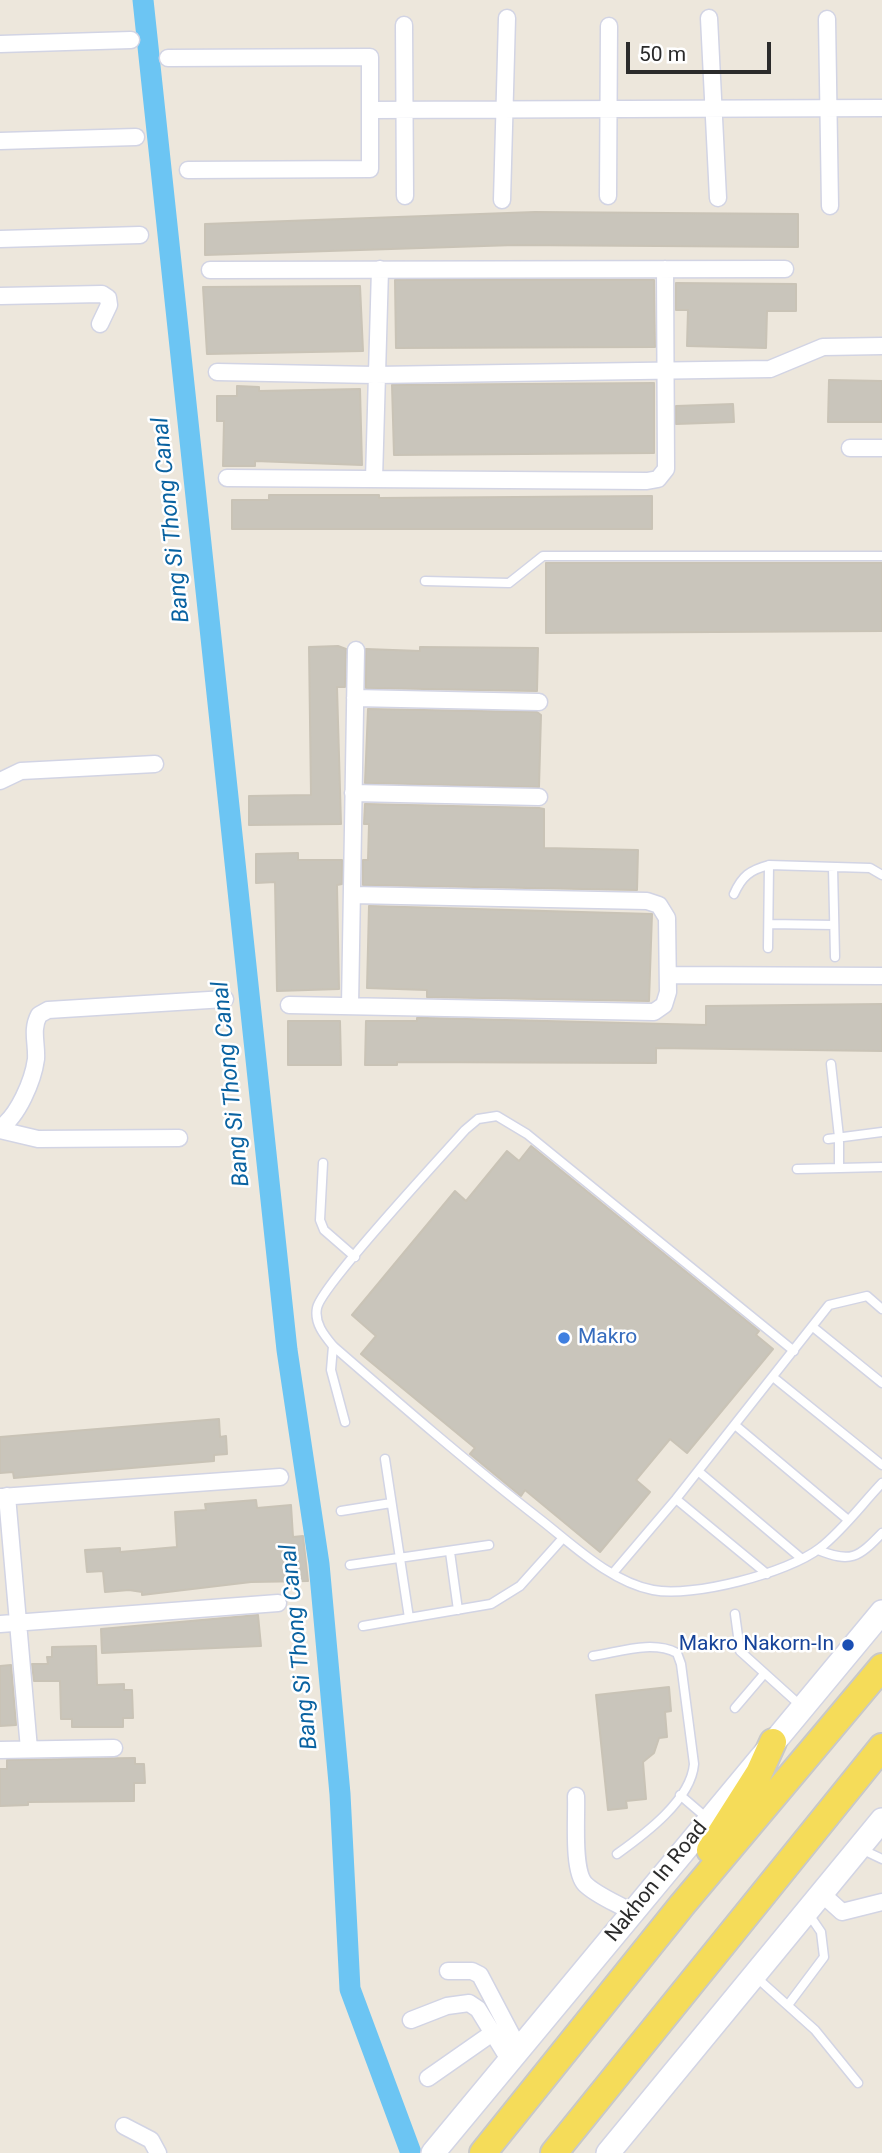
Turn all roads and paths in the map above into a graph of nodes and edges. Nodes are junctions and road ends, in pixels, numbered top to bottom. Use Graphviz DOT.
graph roads {
  1 [pos="507,18"];
  2 [pos="709,18"];
  3 [pos="827,19"];
  4 [pos="404,25"];
  5 [pos="609,26"];
  6 [pos="131,40"];
  7 [pos="0,44"];
  8 [pos="168,58"];
  9 [pos="829,108"];
  10 [pos="882,108"];
  11 [pos="504,109"];
  12 [pos="608,109"];
  13 [pos="713,109"];
  14 [pos="370,110"];
  15 [pos="404,110"];
  16 [pos="136,137"];
  17 [pos="0,141"];
  18 [pos="188,170"];
  19 [pos="405,196"];
  20 [pos="608,196"];
  21 [pos="718,198"];
  22 [pos="502,200"];
  23 [pos="830,206"];
  24 [pos="140,235"];
  25 [pos="0,239"];
  26 [pos="380,269"];
  27 [pos="665,269"];
  28 [pos="785,269"];
  29 [pos="210,270"];
  30 [pos="0,296"];
  31 [pos="100,324"];
  32 [pos="882,346"];
  33 [pos="666,369"];
  34 [pos="217,372"];
  35 [pos="375,375"];
  36 [pos="850,448"];
  37 [pos="882,448"];
  38 [pos="227,478"];
  39 [pos="373,479"];
  40 [pos="882,556"];
  41 [pos="425,581"];
  42 [pos="356,650"];
  43 [pos="355,698"];
  44 [pos="539,702"];
  45 [pos="155,764"];
  46 [pos="0,781"];
  47 [pos="354,793"];
  48 [pos="539,797"];
  49 [pos="769,865"];
  50 [pos="833,867"];
  51 [pos="882,875"];
  52 [pos="734,894"];
  53 [pos="352,895"];
  54 [pos="769,924"];
  55 [pos="834,925"];
  56 [pos="768,948"];
  57 [pos="835,957"];
  58 [pos="668,975"];
  59 [pos="882,976"];
  60 [pos="225,999"];
  61 [pos="289,1005"];
  62 [pos="350,1006"];
  63 [pos="831,1064"];
  64 [pos="0,1129"];
  65 [pos="882,1132"];
  66 [pos="839,1137"];
  67 [pos="179,1138"];
  68 [pos="828,1139"];
  69 [pos="323,1163"];
  70 [pos="882,1167"];
  71 [pos="797,1168"];
  72 [pos="839,1168"];
  73 [pos="355,1257"];
  74 [pos="882,1309"];
  75 [pos="813,1326"];
  76 [pos="333,1346"];
  77 [pos="794,1351"];
  78 [pos="773,1377"];
  79 [pos="882,1383"];
  80 [pos="345,1422"];
  81 [pos="735,1426"];
  82 [pos="385,1459"];
  83 [pos="882,1465"];
  84 [pos="698,1471"];
  85 [pos="280,1477"];
  86 [pos="882,1483"];
  87 [pos="4,1496"];
  88 [pos="676,1499"];
  89 [pos="391,1503"];
  90 [pos="341,1511"];
  91 [pos="847,1520"];
  92 [pos="882,1533"];
  93 [pos="563,1538"];
  94 [pos="489,1545"];
  95 [pos="818,1550"];
  96 [pos="450,1552"];
  97 [pos="399,1558"];
  98 [pos="802,1559"];
  99 [pos="350,1565"];
  100 [pos="613,1573"];
  101 [pos="767,1574"];
  102 [pos="278,1603"];
  103 [pos="458,1610"];
  104 [pos="882,1612"];
  105 [pos="735,1614"];
  106 [pos="410,1618"];
  107 [pos="19,1623"];
  108 [pos="0,1624"];
  109 [pos="363,1626"];
  110 [pos="593,1656"];
  111 [pos="882,1667"];
  112 [pos="764,1674"];
  113 [pos="802,1707"];
  114 [pos="735,1708"];
  115 [pos="773,1742"];
  116 [pos="882,1747"];
  117 [pos="114,1748"];
  118 [pos="29,1749"];
  119 [pos="0,1750"];
  120 [pos="576,1796"];
  121 [pos="680,1796"];
  122 [pos="708,1819"];
  123 [pos="882,1819"];
  124 [pos="859,1847"];
  125 [pos="617,1854"];
  126 [pos="882,1859"];
  127 [pos="821,1892"];
  128 [pos="882,1902"];
  129 [pos="682,1905"];
  130 [pos="807,1910"];
  131 [pos="633,1913"];
  132 [pos="448,1971"];
  133 [pos="754,1975"];
  134 [pos="788,2005"];
  135 [pos="411,2020"];
  136 [pos="491,2034"];
  137 [pos="514,2055"];
  138 [pos="428,2078"];
  139 [pos="858,2083"];
  140 [pos="124,2126"];
  141 [pos="158,2153"];
  142 [pos="433,2153"];
  143 [pos="484,2153"];
  144 [pos="554,2153"];
  145 [pos="608,2153"];
  1 -- 11 [label="street"];
  2 -- 13 [label="street"];
  3 -- 9 [label="street"];
  4 -- 15 [label="street"];
  5 -- 12 [label="street"];
  6 -- 7 [label="street"];
  8 -- 14 [label="street"];
  9 -- 10 [label="street"];
  9 -- 13 [label="street"];
  9 -- 23 [label="street"];
  11 -- 12 [label="street"];
  11 -- 15 [label="street"];
  11 -- 22 [label="street"];
  12 -- 13 [label="street"];
  12 -- 20 [label="street"];
  13 -- 21 [label="street"];
  14 -- 15 [label="street"];
  14 -- 18 [label="street"];
  15 -- 19 [label="street"];
  16 -- 17 [label="street"];
  24 -- 25 [label="street"];
  26 -- 27 [label="street"];
  26 -- 29 [label="street"];
  26 -- 35 [label="street"];
  27 -- 28 [label="street"];
  27 -- 33 [label="street"];
  30 -- 31 [label="street"];
  32 -- 33 [label="street"];
  33 -- 35 [label="street"];
  33 -- 39 [label="street"];
  34 -- 35 [label="street"];
  35 -- 39 [label="street"];
  36 -- 37 [label="street"];
  38 -- 39 [label="street"];
  40 -- 41 [label="lane"];
  42 -- 43 [label="street"];
  43 -- 44 [label="street"];
  43 -- 47 [label="street"];
  45 -- 46 [label="street"];
  47 -- 48 [label="street"];
  47 -- 53 [label="street"];
  49 -- 50 [label="lane"];
  49 -- 52 [label="lane"];
  49 -- 54 [label="lane"];
  50 -- 51 [label="lane"];
  50 -- 55 [label="lane"];
  53 -- 58 [label="street"];
  53 -- 62 [label="street"];
  54 -- 55 [label="lane"];
  54 -- 56 [label="lane"];
  55 -- 57 [label="lane"];
  58 -- 59 [label="street"];
  58 -- 62 [label="street"];
  60 -- 64 [label="street"];
  61 -- 62 [label="street"];
  63 -- 66 [label="lane"];
  64 -- 67 [label="street"];
  65 -- 66 [label="lane"];
  66 -- 68 [label="lane"];
  66 -- 72 [label="lane"];
  69 -- 73 [label="lane"];
  70 -- 72 [label="lane"];
  71 -- 72 [label="lane"];
  73 -- 76 [label="lane"];
  73 -- 77 [label="lane"];
  74 -- 75 [label="lane"];
  75 -- 77 [label="lane"];
  75 -- 79 [label="lane"];
  76 -- 80 [label="lane"];
  76 -- 93 [label="lane"];
  77 -- 78 [label="lane"];
  78 -- 81 [label="lane"];
  78 -- 83 [label="lane"];
  81 -- 84 [label="lane"];
  81 -- 91 [label="lane"];
  82 -- 89 [label="lane"];
  84 -- 88 [label="lane"];
  84 -- 98 [label="lane"];
  85 -- 87 [label="street"];
  86 -- 91 [label="lane"];
  87 -- 107 [label="street"];
  88 -- 100 [label="lane"];
  88 -- 101 [label="lane"];
  89 -- 90 [label="lane"];
  89 -- 97 [label="lane"];
  91 -- 95 [label="lane"];
  92 -- 95 [label="lane"];
  93 -- 100 [label="lane"];
  93 -- 103 [label="lane"];
  94 -- 96 [label="lane"];
  95 -- 98 [label="lane"];
  96 -- 97 [label="lane"];
  96 -- 103 [label="lane"];
  97 -- 99 [label="lane"];
  97 -- 106 [label="lane"];
  98 -- 101 [label="lane"];
  100 -- 101 [label="lane"];
  102 -- 107 [label="street"];
  103 -- 106 [label="lane"];
  104 -- 113 [label="main road, Nakhon In Road"];
  105 -- 112 [label="lane"];
  106 -- 109 [label="lane"];
  107 -- 108 [label="street"];
  107 -- 118 [label="street"];
  110 -- 121 [label="lane"];
  111 -- 129 [label="main road, Nakhon In Road"];
  112 -- 113 [label="lane"];
  112 -- 114 [label="lane"];
  113 -- 115 [label="main road, Nakhon In Road"];
  115 -- 122 [label="main road, Nakhon In Road"];
  115 -- 129 [label="main road"];
  116 -- 144 [label="main road"];
  117 -- 118 [label="street"];
  118 -- 119 [label="street"];
  120 -- 131 [label="street"];
  121 -- 122 [label="lane"];
  121 -- 125 [label="lane"];
  122 -- 131 [label="main road, Nakhon In Road"];
  123 -- 124 [label="main road"];
  124 -- 126 [label="lane"];
  124 -- 127 [label="main road"];
  127 -- 128 [label="street"];
  127 -- 130 [label="main road"];
  129 -- 143 [label="main road, Nakhon In Road"];
  130 -- 133 [label="main road"];
  130 -- 134 [label="lane"];
  131 -- 137 [label="main road, Nakhon In Road"];
  132 -- 137 [label="street"];
  133 -- 134 [label="lane"];
  133 -- 145 [label="main road"];
  134 -- 139 [label="lane"];
  135 -- 136 [label="street"];
  136 -- 137 [label="street"];
  136 -- 138 [label="street"];
  137 -- 142 [label="main road, Nakhon In Road"];
  140 -- 141 [label="street"];
}
